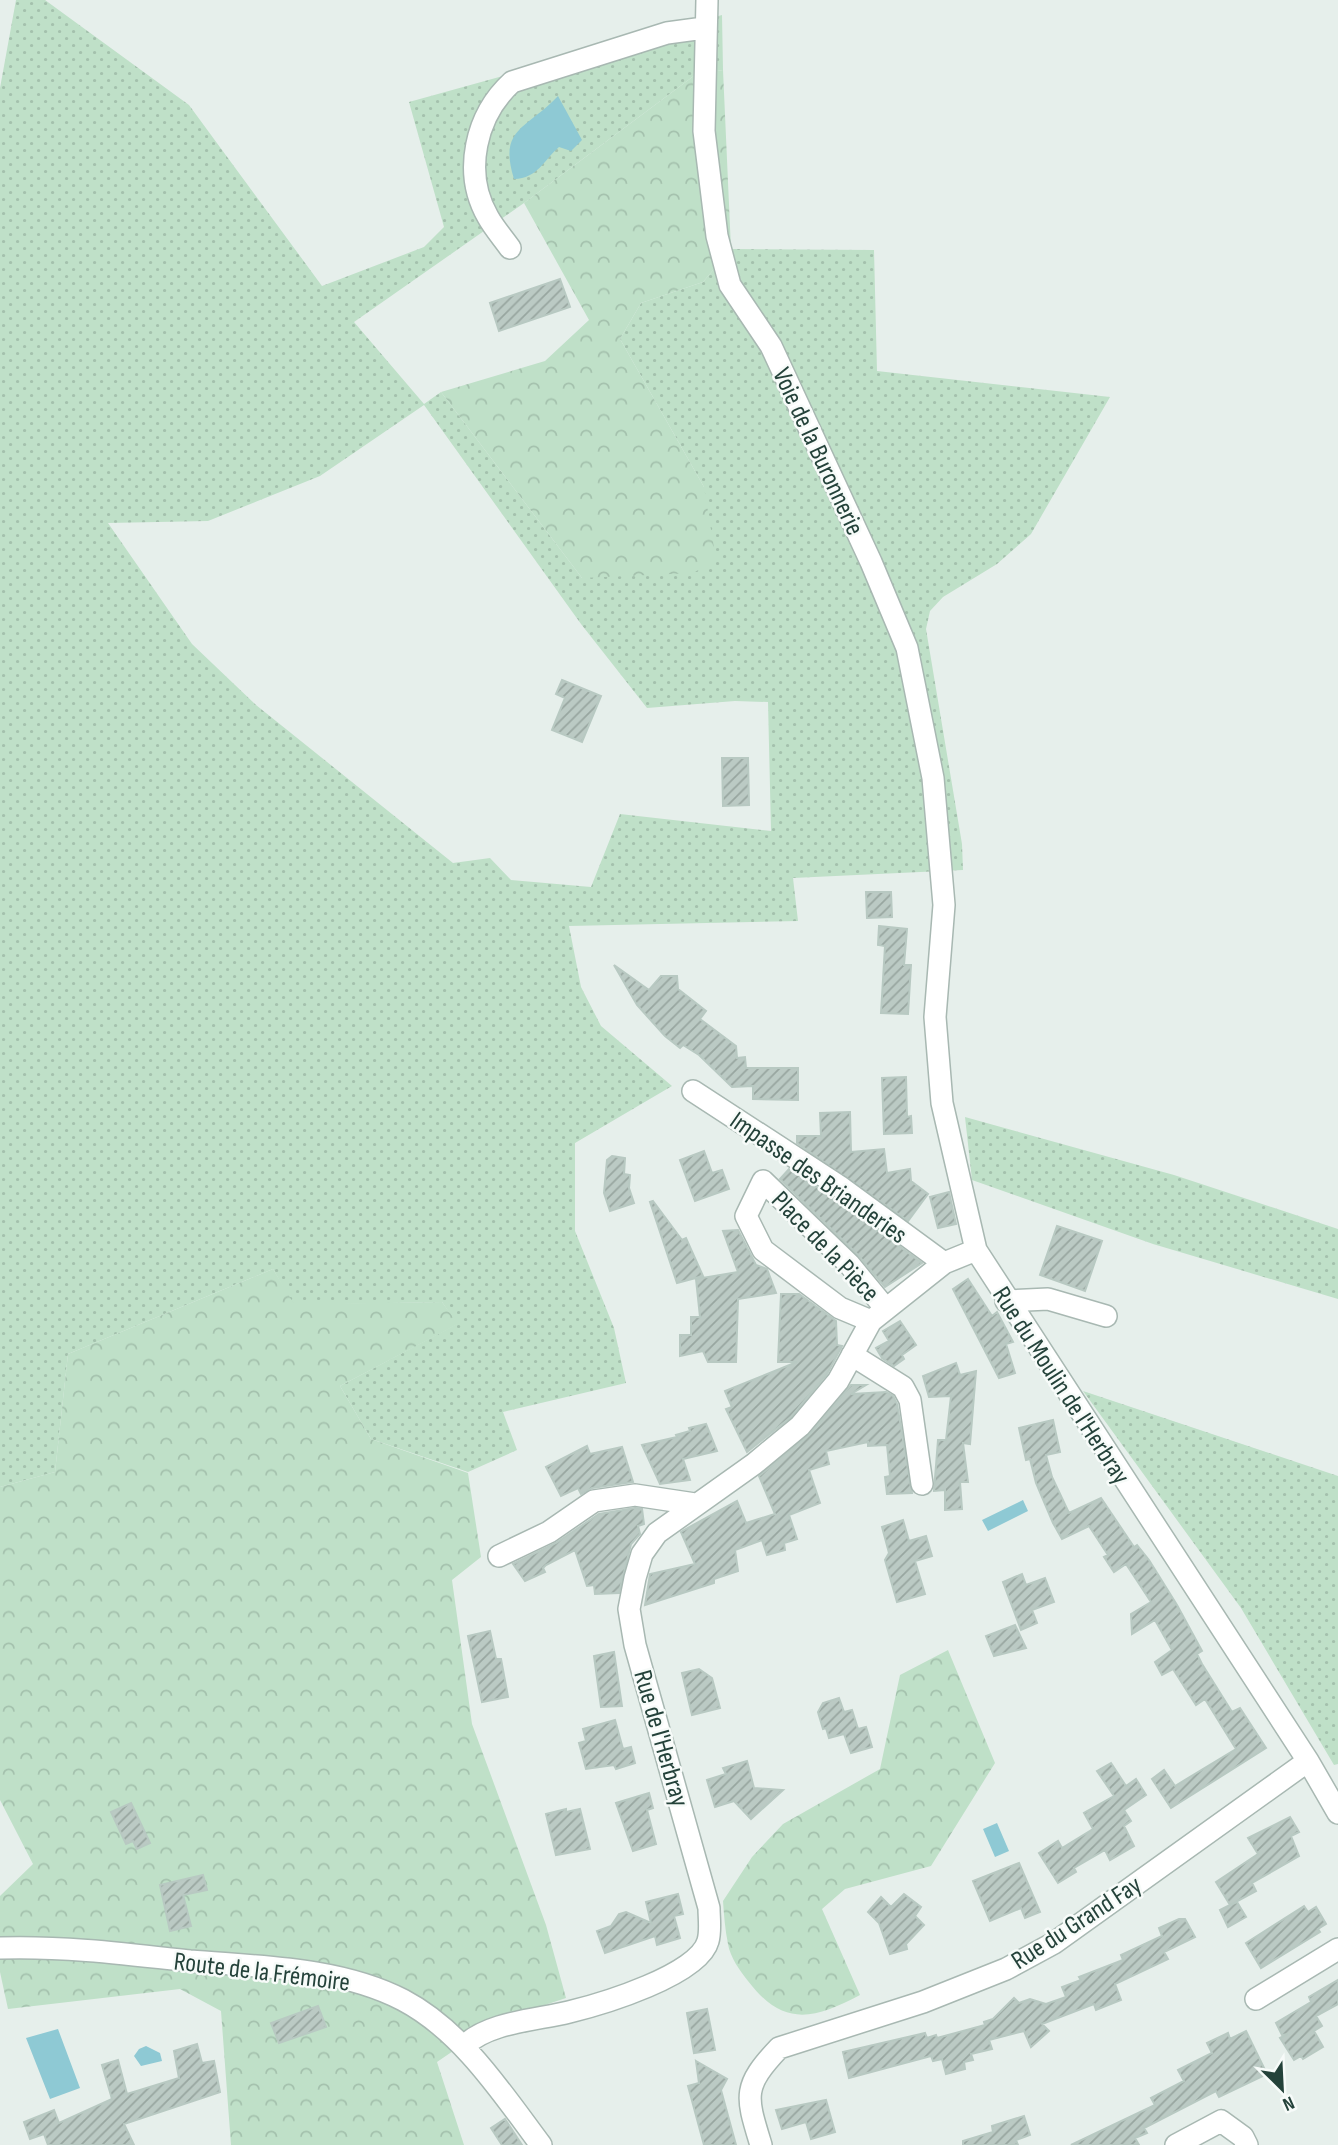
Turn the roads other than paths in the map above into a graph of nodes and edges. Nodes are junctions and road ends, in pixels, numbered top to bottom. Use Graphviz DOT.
graph roads {
  1 [pos="707,0"];
  2 [pos="704,28"];
  3 [pos="510,248"];
  4 [pos="944,905"];
  5 [pos="693,1091"];
  6 [pos="783,1149"];
  7 [pos="763,1181"];
  8 [pos="976,1251"];
  9 [pos="944,1263"];
  10 [pos="1006,1301"];
  11 [pos="878,1315"];
  12 [pos="1106,1317"];
  13 [pos="852,1355"];
  14 [pos="922,1484"];
  15 [pos="695,1504"];
  16 [pos="499,1556"];
  17 [pos="1308,1761"];
  18 [pos="1338,1813"];
  19 [pos="0,1948"];
  20 [pos="1338,1949"];
  21 [pos="1256,2000"];
  22 [pos="464,2046"];
  23 [pos="541,2145"];
  24 [pos="761,2145"];
  25 [pos="1176,2145"];
  26 [pos="1247,2145"];
  1 -- 2 [label="street, Voie de la Buronnerie"];
  2 -- 3 [label="street"];
  2 -- 4 [label="street, Voie de la Buronnerie"];
  4 -- 8 [label="street, Rue du Moulin de l'Herbray"];
  5 -- 6 [label="street, Impasse des Brianderies"];
  6 -- 7 [label="street"];
  6 -- 9 [label="street, Impasse des Brianderies"];
  7 -- 11 [label="street, Place de la Pièce"];
  7 -- 11 [label="street, Place de la Pièce"];
  8 -- 9 [label="street, Rue de l'Herbray"];
  8 -- 10 [label="street, Rue du Moulin de l'Herbray"];
  9 -- 11 [label="street, Rue de l'Herbray"];
  10 -- 12 [label="street"];
  10 -- 17 [label="street, Rue du Moulin de l'Herbray"];
  11 -- 13 [label="street, Rue de l'Herbray"];
  13 -- 14 [label="street"];
  13 -- 15 [label="street, Rue de l'Herbray"];
  15 -- 16 [label="street"];
  15 -- 22 [label="street, Rue de l'Herbray"];
  17 -- 18 [label="street, Rue du Moulin de l'Herbray"];
  17 -- 24 [label="street, Rue du Grand Fay"];
  19 -- 22 [label="street, Route de la Frémoire"];
  20 -- 21 [label="street"];
  22 -- 23 [label="street, Route de la Frémoire"];
  25 -- 26 [label="street"];
}
